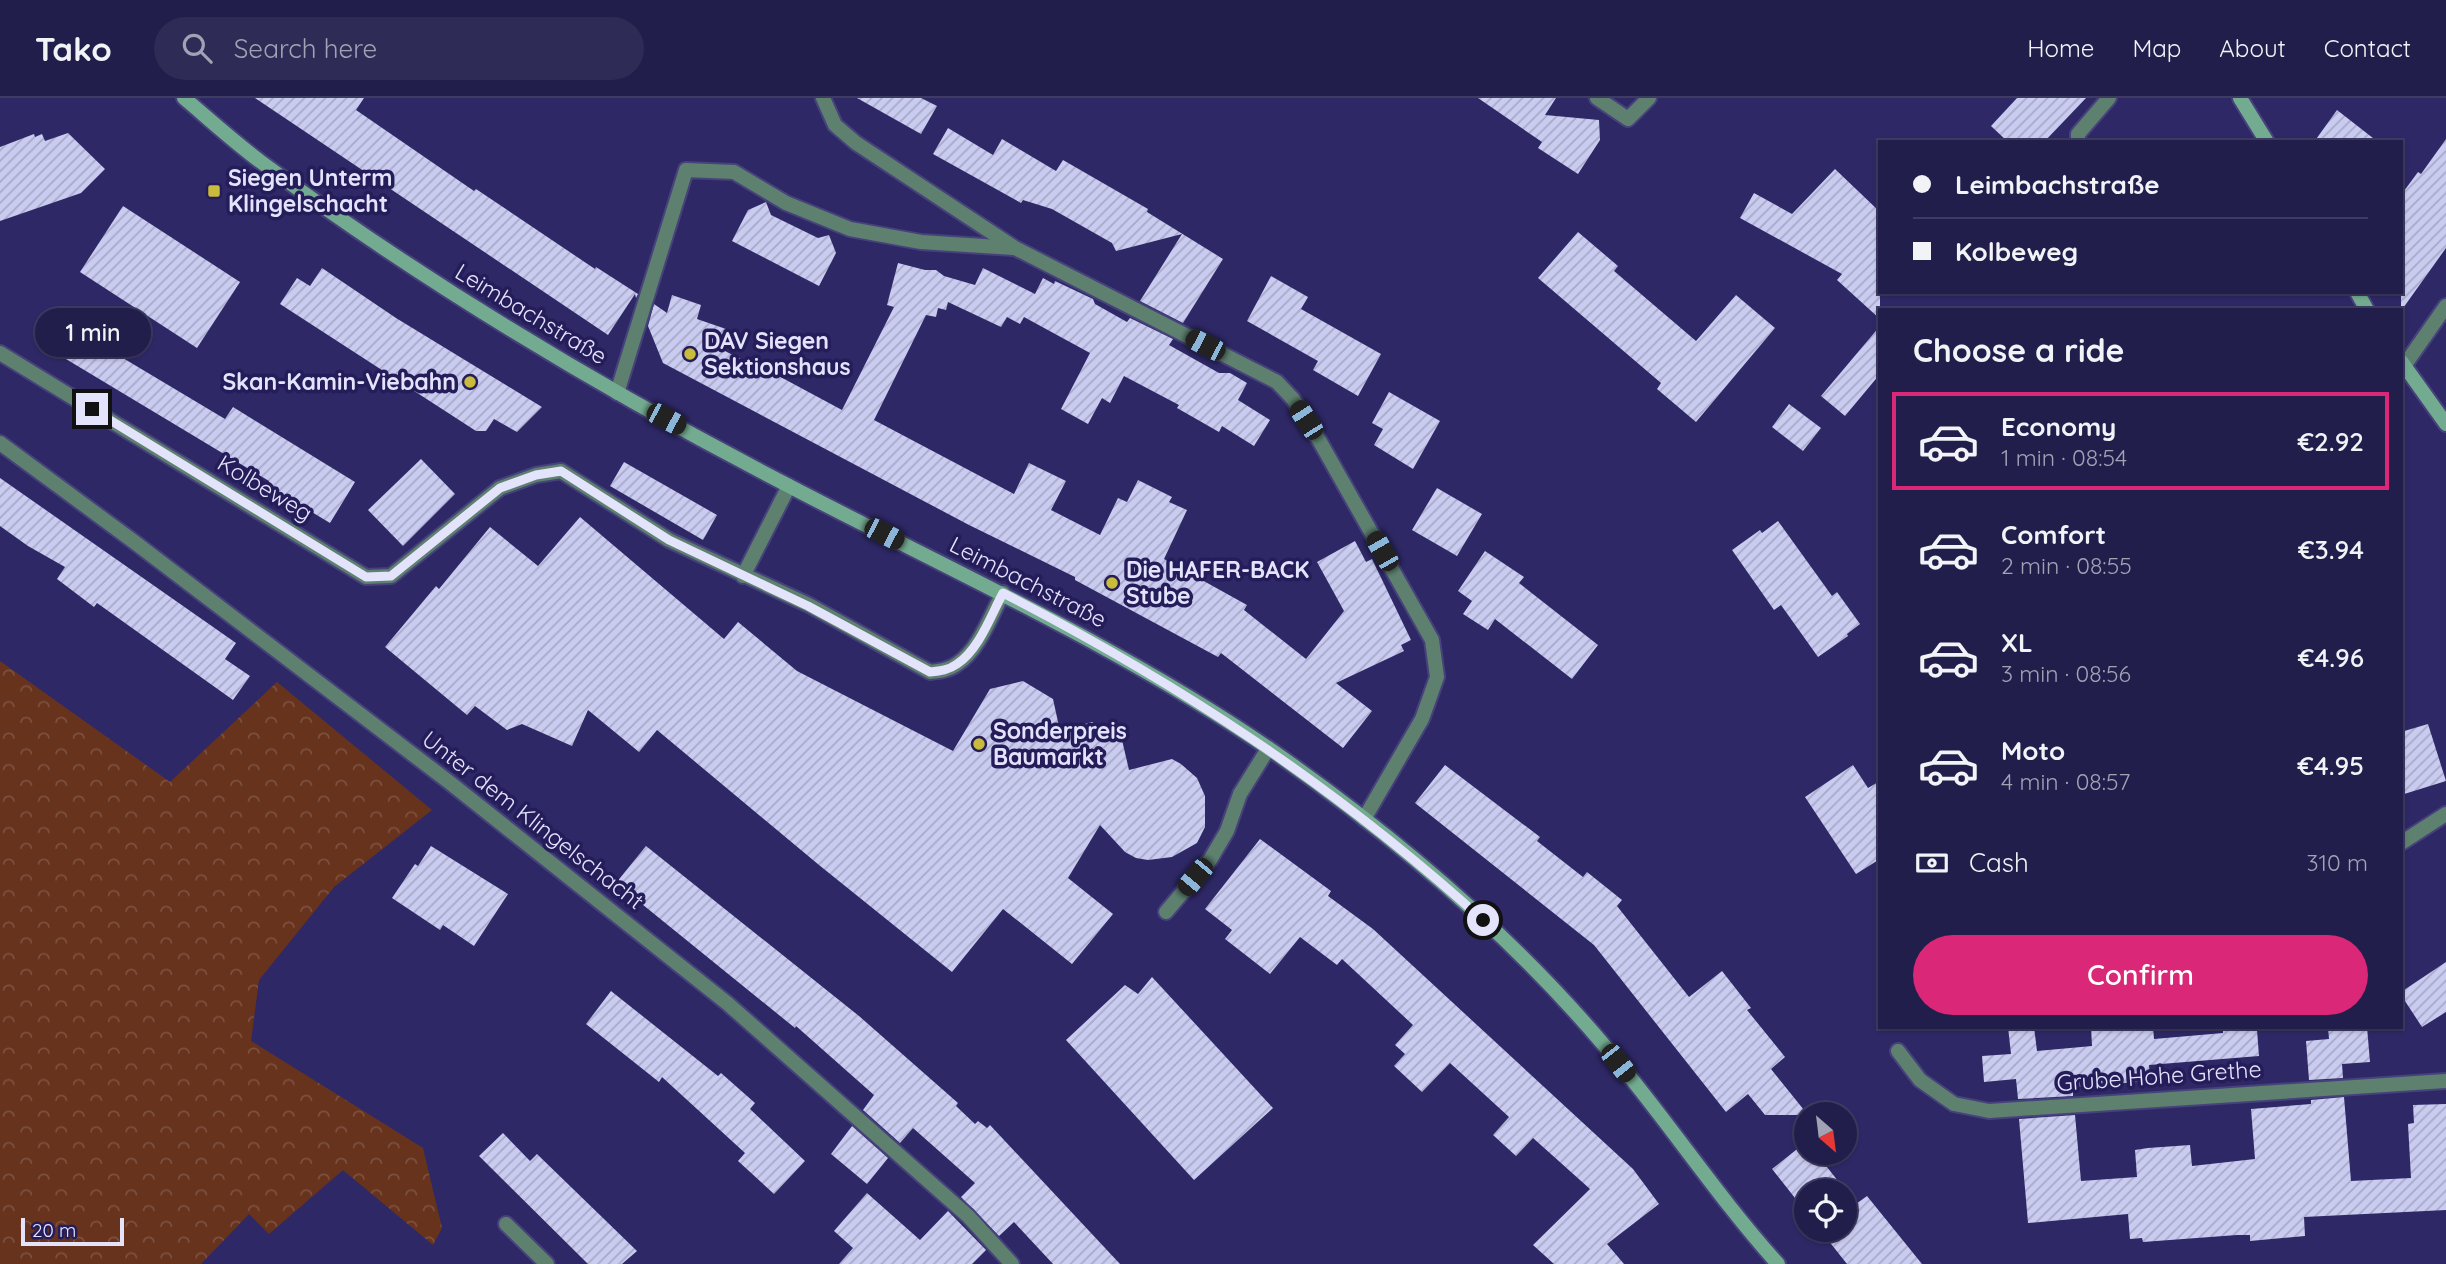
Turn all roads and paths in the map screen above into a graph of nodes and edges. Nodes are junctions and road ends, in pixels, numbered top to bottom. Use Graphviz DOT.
graph roads {
  1 [pos="184,98"];
  2 [pos="822,98"];
  3 [pos="1597,98"];
  4 [pos="1648,98"];
  5 [pos="2109,98"];
  6 [pos="2240,98"];
  7 [pos="2078,140"];
  8 [pos="2266,140"];
  9 [pos="1015,248"];
  10 [pos="2446,306"];
  11 [pos="0,353"];
  12 [pos="2403,363"];
  13 [pos="617,393"];
  14 [pos="2446,424"];
  15 [pos="0,443"];
  16 [pos="789,486"];
  17 [pos="743,576"];
  18 [pos="1003,593"];
  19 [pos="1268,749"];
  20 [pos="2446,814"];
  21 [pos="1364,819"];
  22 [pos="2403,842"];
  23 [pos="1166,912"];
  24 [pos="1898,1051"];
  25 [pos="2446,1081"];
  26 [pos="506,1224"];
  27 [pos="547,1264"];
  28 [pos="1012,1264"];
  29 [pos="1778,1264"];
  1 -- 13 [label="main road, Leimbachstraße"];
  2 -- 9 [label="street"];
  3 -- 4 [label="street"];
  5 -- 7 [label="street"];
  6 -- 8 [label="main road"];
  9 -- 13 [label="street"];
  9 -- 21 [label="street"];
  10 -- 12 [label="street"];
  11 -- 17 [label="street, Kolbeweg"];
  12 -- 14 [label="main road"];
  13 -- 16 [label="main road, Leimbachstraße"];
  15 -- 28 [label="street, Unter dem Klingelschacht"];
  16 -- 17 [label="street"];
  16 -- 18 [label="main road, Leimbachstraße"];
  17 -- 18 [label="street, Kolbeweg"];
  18 -- 19 [label="main road, Leimbachstraße"];
  19 -- 21 [label="main road, Leimbachstraße"];
  19 -- 23 [label="street"];
  20 -- 22 [label="street"];
  21 -- 29 [label="main road, Leimbachstraße"];
  24 -- 25 [label="street, Grube Hohe Grethe"];
  26 -- 27 [label="street"];
}
